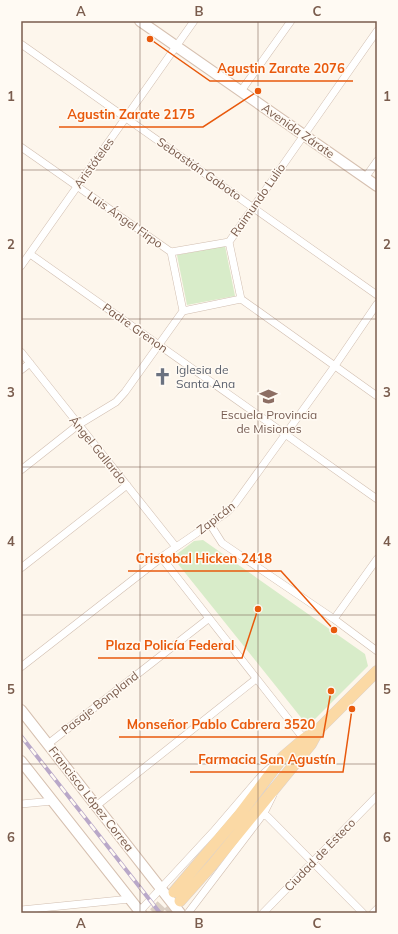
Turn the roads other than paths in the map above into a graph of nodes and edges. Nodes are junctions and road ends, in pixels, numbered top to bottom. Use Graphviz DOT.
graph roads {
  1 [pos="140,21"];
  2 [pos="194,21"];
  3 [pos="290,21"];
  4 [pos="377,31"];
  5 [pos="21,44"];
  6 [pos="176,46"];
  7 [pos="241,91"];
  8 [pos="126,118"];
  9 [pos="304,135"];
  10 [pos="21,147"];
  11 [pos="377,161"];
  12 [pos="365,178"];
  13 [pos="77,186"];
  14 [pos="377,186"];
  15 [pos="254,207"];
  16 [pos="229,242"];
  17 [pos="171,252"];
  18 [pos="30,254"];
  19 [pos="21,266"];
  20 [pos="377,294"];
  21 [pos="241,299"];
  22 [pos="377,304"];
  23 [pos="183,311"];
  24 [pos="159,345"];
  25 [pos="21,352"];
  26 [pos="30,363"];
  27 [pos="334,367"];
  28 [pos="21,370"];
  29 [pos="377,396"];
  30 [pos="78,425"];
  31 [pos="285,435"];
  32 [pos="21,470"];
  33 [pos="127,485"];
  34 [pos="377,499"];
  35 [pos="210,524"];
  36 [pos="176,547"];
  37 [pos="161,557"];
  38 [pos="377,559"];
  39 [pos="21,568"];
  40 [pos="208,619"];
  41 [pos="334,619"];
  42 [pos="377,651"];
  43 [pos="21,667"];
  44 [pos="377,670"];
  45 [pos="256,678"];
  46 [pos="21,710"];
  47 [pos="319,729"];
  48 [pos="304,738"];
  49 [pos="48,744"];
  50 [pos="283,757"];
  51 [pos="21,761"];
  52 [pos="283,777"];
  53 [pos="377,796"];
  54 [pos="53,801"];
  55 [pos="21,804"];
  56 [pos="96,806"];
  57 [pos="264,813"];
  58 [pos="312,862"];
  59 [pos="161,889"];
  60 [pos="130,899"];
  61 [pos="377,909"];
  62 [pos="21,910"];
  63 [pos="140,912"];
  64 [pos="180,913"];
  65 [pos="188,913"];
  66 [pos="263,913"];
  67 [pos="363,913"];
  68 [pos="373,913"];
  1 -- 6 [label="main road, Avenida Zárate"];
  2 -- 6 [label="street, Aristóteles"];
  3 -- 7 [label="street"];
  4 -- 9 [label="street, Raimundo Lulio"];
  5 -- 8 [label="street, Sebastián Gaboto"];
  6 -- 7 [label="main road, Avenida Zárate"];
  6 -- 8 [label="street, Aristóteles"];
  7 -- 9 [label="main road, Avenida Zárate"];
  8 -- 13 [label="street, Aristóteles"];
  8 -- 15 [label="street, Sebastián Gaboto"];
  9 -- 12 [label="main road, Avenida Zárate"];
  9 -- 15 [label="street, Raimundo Lulio"];
  10 -- 13 [label="street, Luis Ángel Firpo"];
  11 -- 12 [label="street"];
  12 -- 14 [label="main road, Avenida Zárate"];
  13 -- 17 [label="street, Luis Ángel Firpo"];
  13 -- 18 [label="street, Aristóteles"];
  15 -- 16 [label="street, Raimundo Lulio"];
  15 -- 20 [label="street, Sebastián Gaboto"];
  16 -- 17 [label="street, Raimundo Lulio"];
  16 -- 21 [label="street"];
  17 -- 23 [label="street"];
  18 -- 19 [label="street, Aristóteles"];
  18 -- 24 [label="street, Padre Grenon"];
  21 -- 23 [label="street"];
  21 -- 27 [label="street"];
  22 -- 27 [label="street, Zapicán"];
  23 -- 24 [label="street"];
  24 -- 30 [label="street"];
  24 -- 31 [label="street, Padre Grenon"];
  25 -- 26 [label="street, Ángel Gallardo"];
  26 -- 28 [label="street"];
  26 -- 30 [label="street, Ángel Gallardo"];
  27 -- 29 [label="street"];
  27 -- 31 [label="street, Zapicán"];
  30 -- 32 [label="street"];
  30 -- 33 [label="street, Ángel Gallardo"];
  31 -- 34 [label="street, Padre Grenon"];
  31 -- 35 [label="street, Zapicán"];
  33 -- 36 [label="street, Ángel Gallardo"];
  33 -- 39 [label="street"];
  35 -- 36 [label="street, Zapicán"];
  35 -- 41 [label="street"];
  36 -- 37 [label="street, Zapicán"];
  37 -- 40 [label="street"];
  37 -- 43 [label="street, Zapicán"];
  38 -- 41 [label="street"];
  40 -- 45 [label="street"];
  40 -- 49 [label="street, Pasaje Bonpland"];
  41 -- 42 [label="street"];
  44 -- 47 [label="main road"];
  45 -- 48 [label="street"];
  45 -- 56 [label="street"];
  46 -- 49 [label="main road, Francisco López Correa"];
  47 -- 48 [label="main road"];
  47 -- 52 [label="main road"];
  48 -- 50 [label="main road"];
  49 -- 56 [label="main road, Francisco López Correa"];
  50 -- 52 [label="main road"];
  50 -- 59 [label="street"];
  51 -- 54 [label="main road"];
  52 -- 57 [label="street"];
  53 -- 58 [label="street, Ciudad de Esteco"];
  54 -- 55 [label="street"];
  54 -- 60 [label="main road"];
  56 -- 59 [label="main road, Francisco López Correa"];
  57 -- 58 [label="street"];
  57 -- 65 [label="street"];
  58 -- 66 [label="street, Ciudad de Esteco"];
  58 -- 67 [label="street"];
  59 -- 63 [label="street"];
  59 -- 64 [label="main road, Francisco López Correa"];
  60 -- 62 [label="street"];
  60 -- 63 [label="main road"];
  61 -- 68 [label="street"];
}
